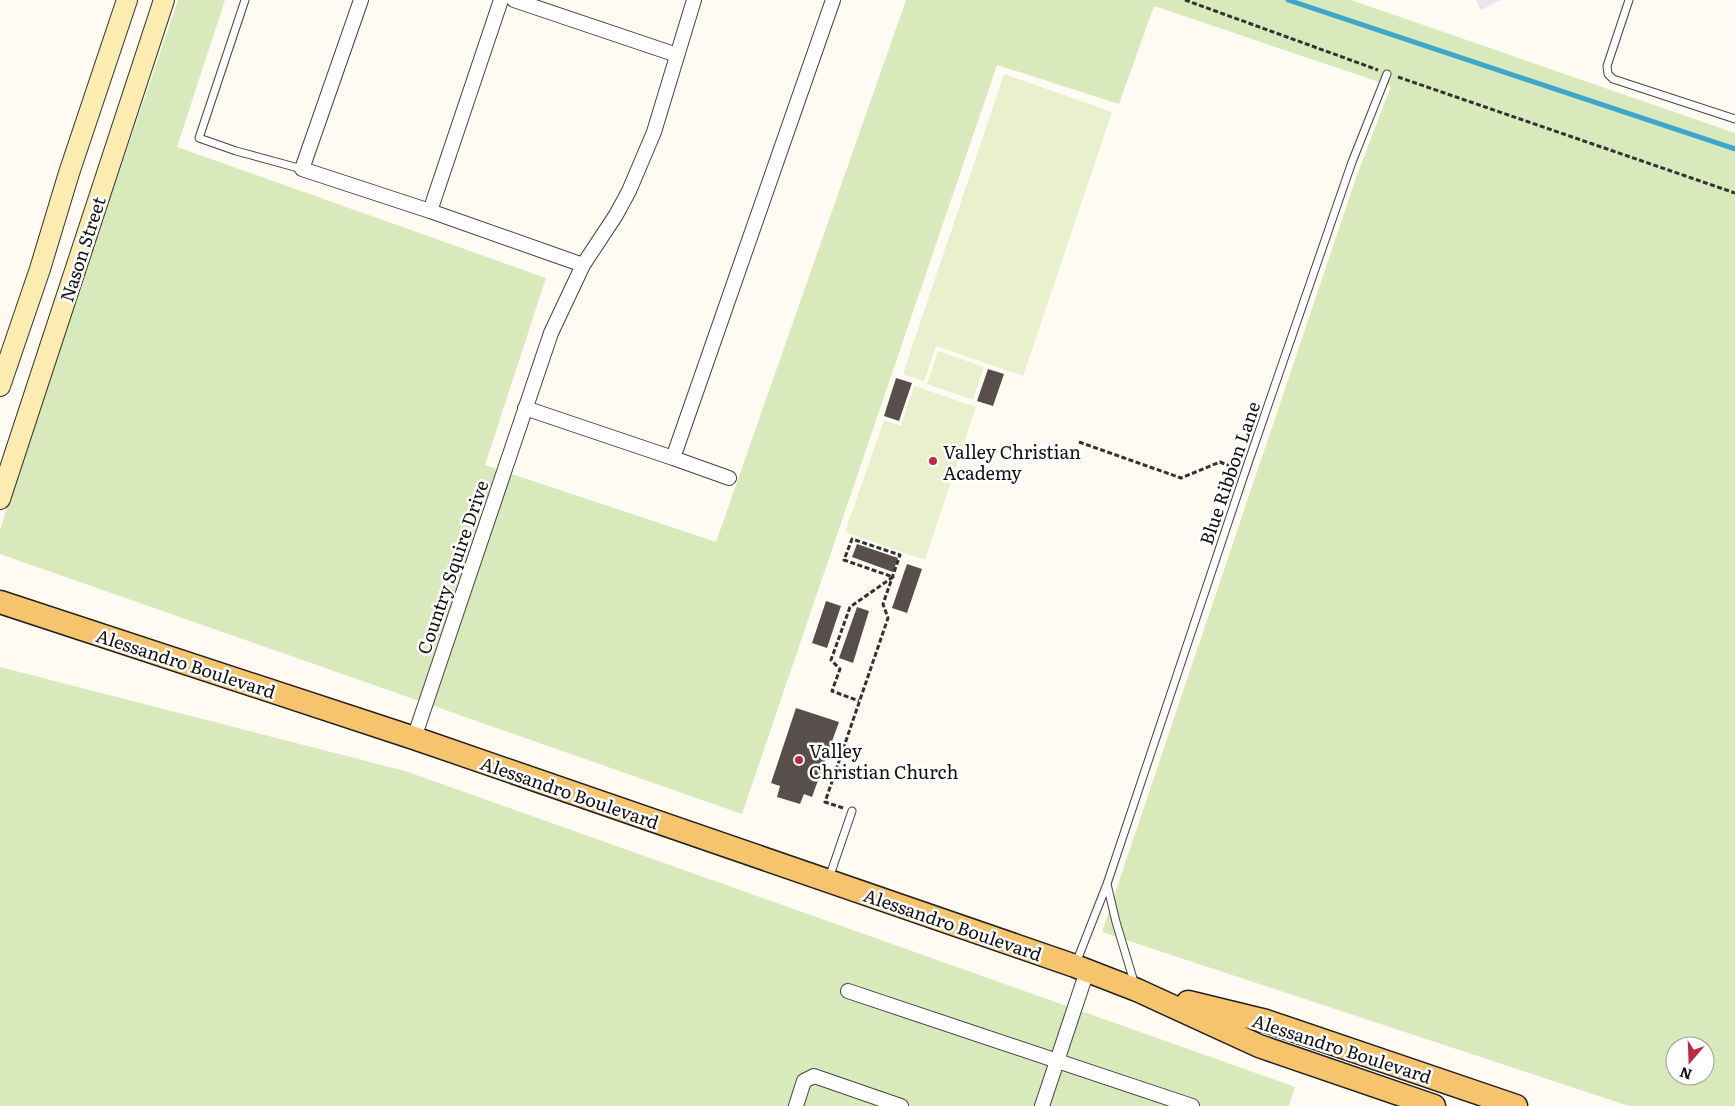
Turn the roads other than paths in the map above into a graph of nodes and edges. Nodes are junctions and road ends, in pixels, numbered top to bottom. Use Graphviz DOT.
graph roads {
  1 [pos="127,0"];
  2 [pos="164,0"];
  3 [pos="245,0"];
  4 [pos="361,0"];
  5 [pos="501,0"];
  6 [pos="514,0"];
  7 [pos="694,0"];
  8 [pos="833,0"];
  9 [pos="1629,0"];
  10 [pos="677,55"];
  11 [pos="1387,74"];
  12 [pos="1735,119"];
  13 [pos="302,169"];
  14 [pos="430,211"];
  15 [pos="583,265"];
  16 [pos="0,386"];
  17 [pos="525,408"];
  18 [pos="673,458"];
  19 [pos="729,478"];
  20 [pos="0,499"];
  21 [pos="0,602"];
  22 [pos="414,738"];
  23 [pos="852,811"];
  24 [pos="828,880"];
  25 [pos="1107,884"];
  26 [pos="1081,968"];
  27 [pos="1137,990"];
  28 [pos="848,991"];
  29 [pos="1057,1060"];
  30 [pos="796,1106"];
  31 [pos="900,1106"];
  32 [pos="1042,1106"];
  33 [pos="1192,1106"];
  34 [pos="1434,1106"];
  35 [pos="1516,1106"];
  1 -- 16 [label="main road, Nason Street"];
  2 -- 20 [label="main road, Nason Street"];
  3 -- 13 [label="lane"];
  4 -- 13 [label="street"];
  5 -- 14 [label="street"];
  6 -- 10 [label="street"];
  7 -- 10 [label="street, Country Squire Drive"];
  8 -- 18 [label="street"];
  9 -- 12 [label="lane"];
  10 -- 15 [label="street, Country Squire Drive"];
  11 -- 25 [label="lane, Blue Ribbon Lane"];
  13 -- 14 [label="street"];
  14 -- 15 [label="street"];
  15 -- 17 [label="street, Country Squire Drive"];
  17 -- 18 [label="street"];
  17 -- 22 [label="street, Country Squire Drive"];
  18 -- 19 [label="street"];
  21 -- 22 [label="main road, Alessandro Boulevard"];
  22 -- 24 [label="main road, Alessandro Boulevard"];
  23 -- 24 [label="lane"];
  24 -- 26 [label="main road, Alessandro Boulevard"];
  25 -- 26 [label="lane, Blue Ribbon Lane"];
  25 -- 27 [label="lane"];
  26 -- 27 [label="main road, Alessandro Boulevard"];
  26 -- 29 [label="street"];
  27 -- 34 [label="main road, Alessandro Boulevard"];
  27 -- 35 [label="main road, Alessandro Boulevard"];
  28 -- 29 [label="street"];
  29 -- 32 [label="street"];
  29 -- 33 [label="street"];
  30 -- 31 [label="street"];
}
